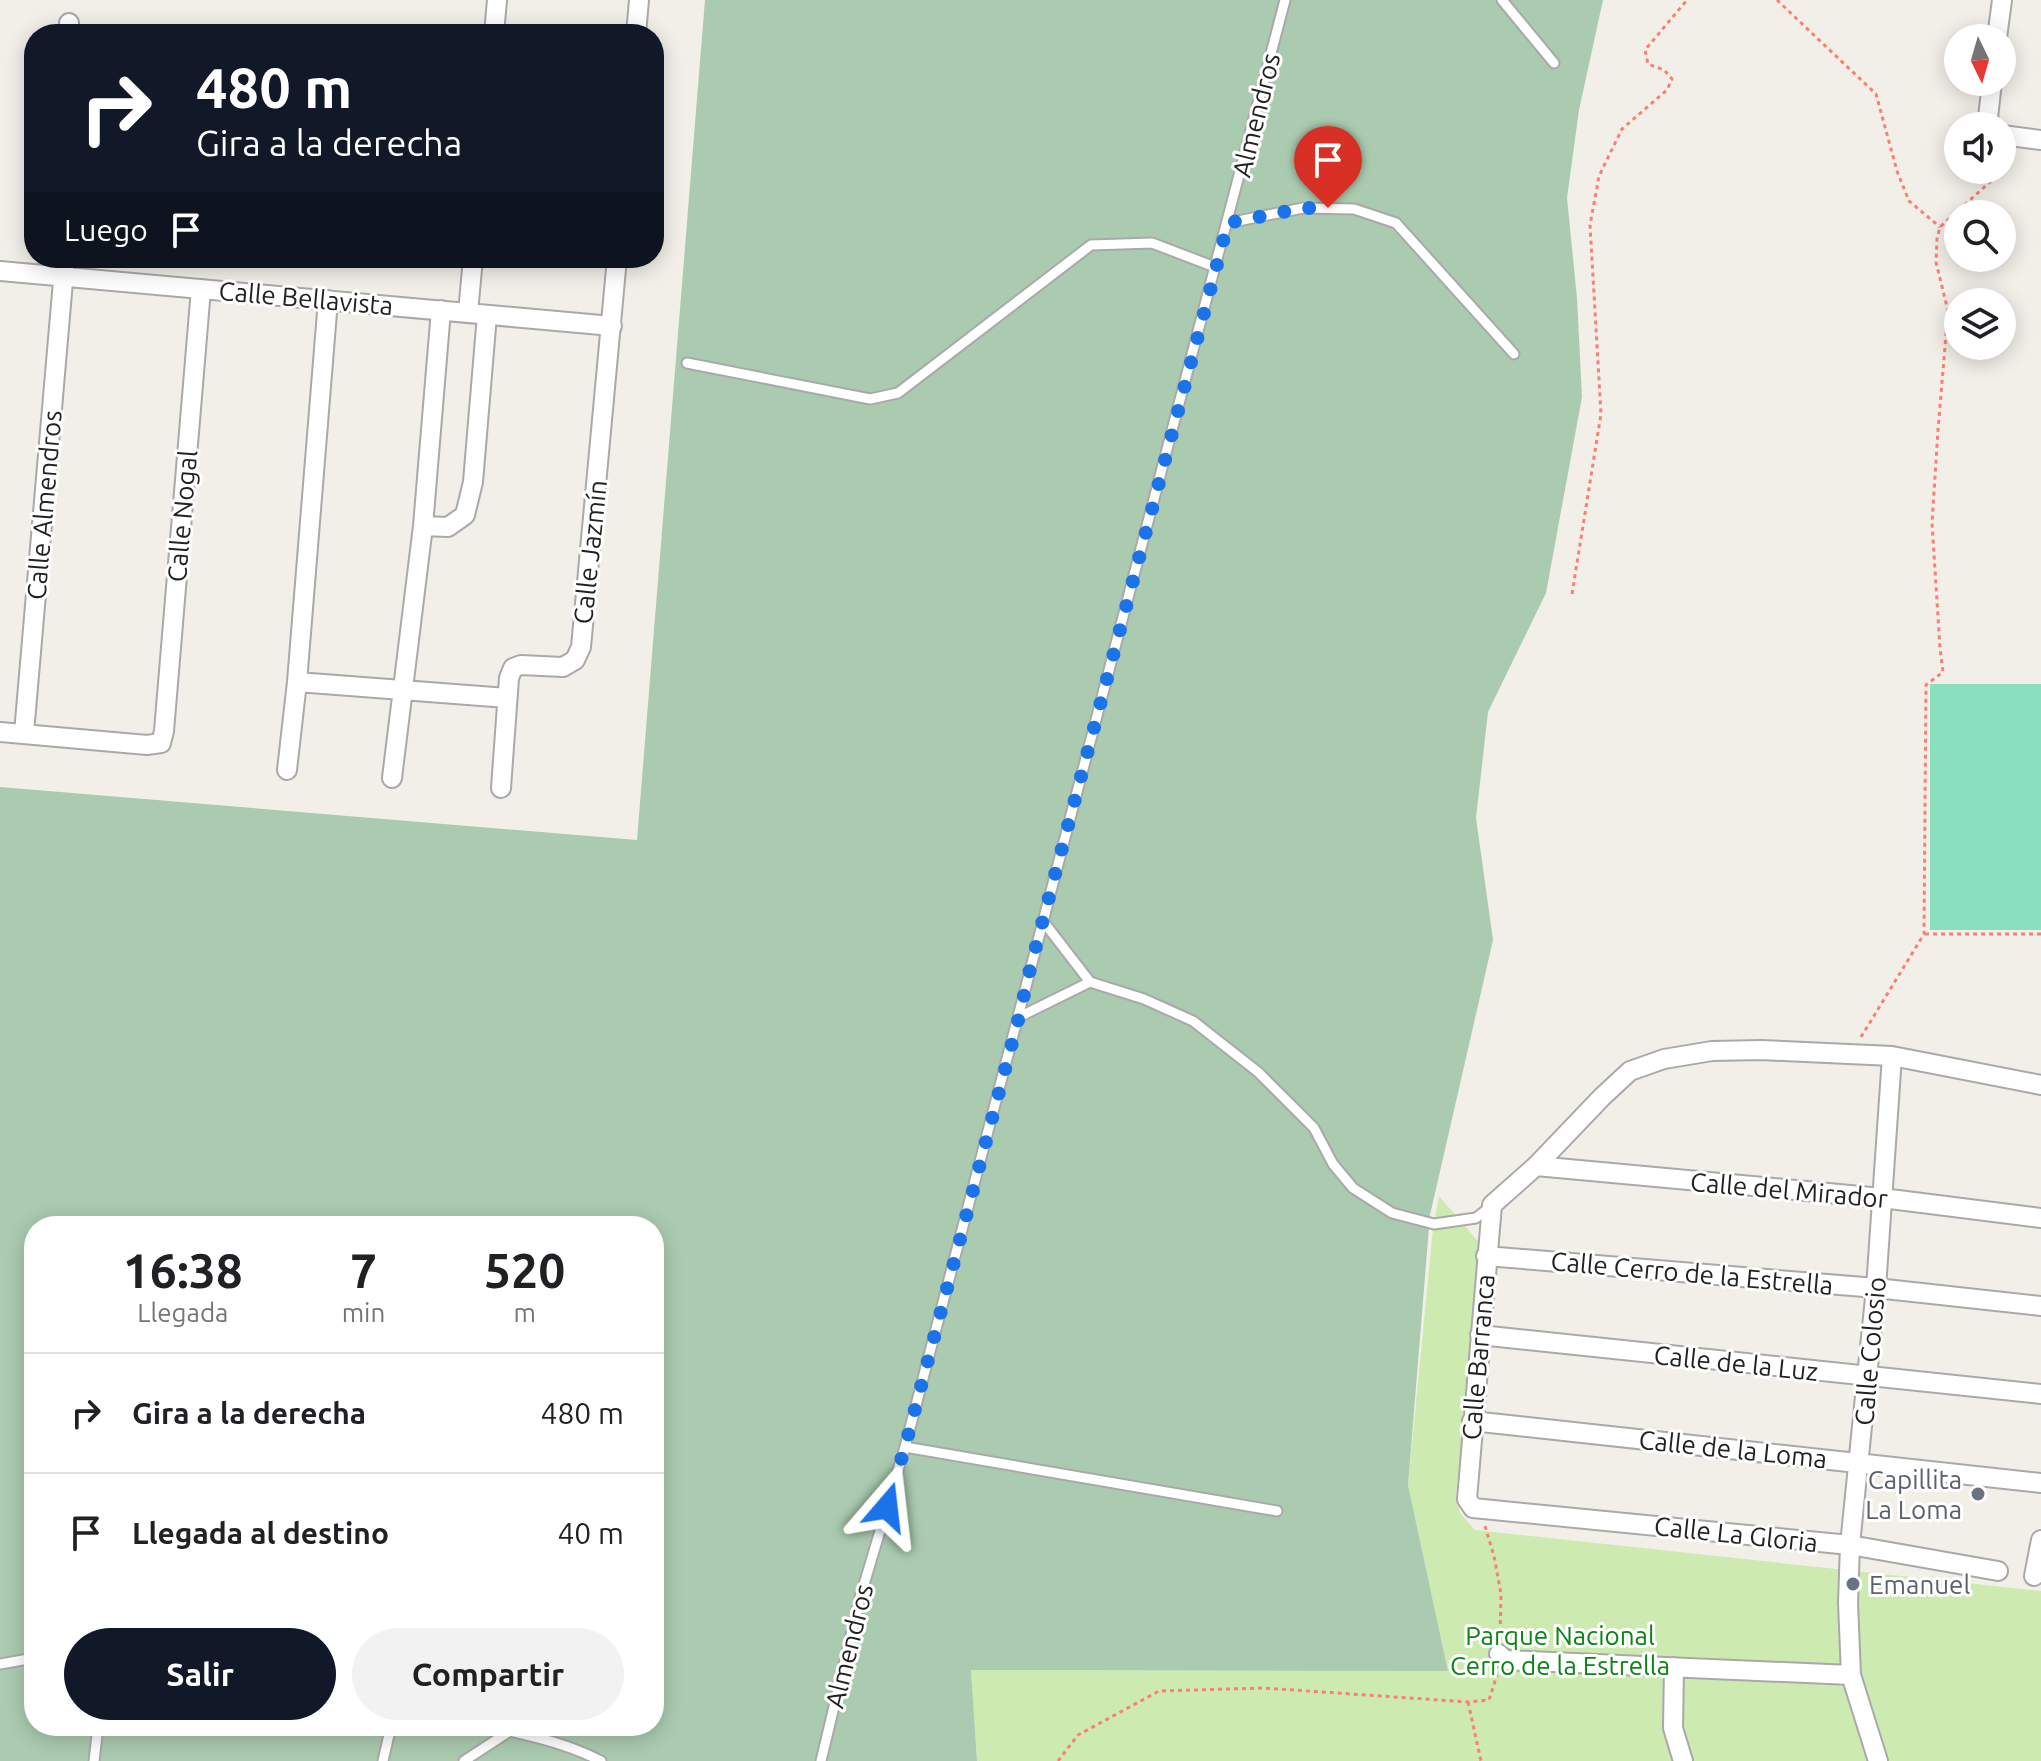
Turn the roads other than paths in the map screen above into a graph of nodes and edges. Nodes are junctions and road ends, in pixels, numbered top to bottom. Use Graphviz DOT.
graph roads {
  1 [pos="497,0"];
  2 [pos="639,0"];
  3 [pos="1285,0"];
  4 [pos="1502,0"];
  5 [pos="2002,0"];
  6 [pos="495,24"];
  7 [pos="637,24"];
  8 [pos="1999,24"];
  9 [pos="1554,63"];
  10 [pos="2016,137"];
  11 [pos="2041,140"];
  12 [pos="1228,223"];
  13 [pos="1215,267"];
  14 [pos="48,268"];
  15 [pos="64,268"];
  16 [pos="70,268"];
  17 [pos="474,268"];
  18 [pos="616,268"];
  19 [pos="0,271"];
  20 [pos="201,289"];
  21 [pos="328,300"];
  22 [pos="441,310"];
  23 [pos="477,314"];
  24 [pos="612,326"];
  25 [pos="1514,354"];
  26 [pos="687,363"];
  27 [pos="423,526"];
  28 [pos="297,682"];
  29 [pos="403,690"];
  30 [pos="507,698"];
  31 [pos="0,732"];
  32 [pos="24,733"];
  33 [pos="287,770"];
  34 [pos="392,778"];
  35 [pos="501,788"];
  36 [pos="1043,921"];
  37 [pos="1090,982"];
  38 [pos="1019,1017"];
  39 [pos="1892,1056"];
  40 [pos="2041,1085"];
  41 [pos="1536,1166"];
  42 [pos="1882,1198"];
  43 [pos="1492,1205"];
  44 [pos="2041,1218"];
  45 [pos="1486,1256"];
  46 [pos="1876,1288"];
  47 [pos="2041,1306"];
  48 [pos="1480,1335"];
  49 [pos="1868,1377"];
  50 [pos="2041,1394"];
  51 [pos="1472,1421"];
  52 [pos="905,1447"];
  53 [pos="1860,1462"];
  54 [pos="2041,1483"];
  55 [pos="1474,1508"];
  56 [pos="1277,1511"];
  57 [pos="2041,1540"];
  58 [pos="1850,1545"];
  59 [pos="1998,1571"];
  60 [pos="2034,1576"];
  61 [pos="1499,1654"];
  62 [pos="24,1660"];
  63 [pos="0,1664"];
  64 [pos="1674,1667"];
  65 [pos="1851,1675"];
  66 [pos="97,1736"];
  67 [pos="389,1736"];
  68 [pos="502,1736"];
  69 [pos="537,1736"];
  70 [pos="94,1761"];
  71 [pos="383,1761"];
  72 [pos="464,1761"];
  73 [pos="601,1761"];
  74 [pos="821,1761"];
  75 [pos="1683,1761"];
  76 [pos="1878,1761"];
  1 -- 6 [label="street"];
  2 -- 7 [label="street"];
  3 -- 12 [label="lane, Almendros"];
  4 -- 9 [label="lane"];
  5 -- 8 [label="street"];
  10 -- 11 [label="street"];
  12 -- 13 [label="lane, Almendros"];
  12 -- 25 [label="lane"];
  13 -- 26 [label="lane"];
  13 -- 36 [label="lane, Almendros"];
  14 -- 19 [label="street, Calle Bellavista"];
  15 -- 32 [label="street, Calle Almendros"];
  16 -- 20 [label="street, Calle Bellavista"];
  17 -- 23 [label="street"];
  18 -- 24 [label="street, Calle Jazmín"];
  20 -- 21 [label="street, Calle Bellavista"];
  20 -- 32 [label="street, Calle Nogal"];
  21 -- 22 [label="street, Calle Bellavista"];
  21 -- 28 [label="street"];
  22 -- 23 [label="street, Calle Bellavista"];
  22 -- 27 [label="street"];
  23 -- 24 [label="street, Calle Bellavista"];
  23 -- 27 [label="street"];
  24 -- 30 [label="street, Calle Jazmín"];
  27 -- 29 [label="street"];
  28 -- 29 [label="street"];
  28 -- 33 [label="street"];
  29 -- 30 [label="street"];
  29 -- 34 [label="street"];
  30 -- 35 [label="street, Calle Jazmín"];
  31 -- 32 [label="street"];
  36 -- 37 [label="lane"];
  36 -- 38 [label="lane, Almendros"];
  37 -- 38 [label="lane"];
  37 -- 43 [label="lane"];
  38 -- 52 [label="lane, Almendros"];
  39 -- 40 [label="street"];
  39 -- 41 [label="street"];
  39 -- 42 [label="street, Calle Colosio"];
  41 -- 42 [label="street, Calle del Mirador"];
  41 -- 43 [label="street"];
  42 -- 44 [label="street, Calle del Mirador"];
  42 -- 46 [label="street, Calle Colosio"];
  43 -- 45 [label="street, Calle Barranca"];
  45 -- 46 [label="street, Calle Cerro de la Estrella"];
  45 -- 48 [label="street, Calle Barranca"];
  46 -- 47 [label="street, Calle Cerro de la Estrella"];
  46 -- 49 [label="street, Calle Colosio"];
  48 -- 49 [label="street, Calle de la Luz"];
  48 -- 51 [label="street, Calle Barranca"];
  49 -- 50 [label="street, Calle de la Luz"];
  49 -- 53 [label="street, Calle Colosio"];
  51 -- 53 [label="street, Calle de la Loma"];
  51 -- 55 [label="street, Calle Barranca"];
  52 -- 56 [label="lane"];
  52 -- 74 [label="lane, Almendros"];
  53 -- 54 [label="street, Calle de la Loma"];
  53 -- 58 [label="street, Calle Colosio"];
  55 -- 58 [label="street, Calle La Gloria"];
  57 -- 60 [label="street"];
  58 -- 59 [label="street, Calle La Gloria"];
  58 -- 65 [label="street, Calle Colosio"];
  61 -- 64 [label="street"];
  62 -- 63 [label="lane"];
  64 -- 65 [label="street"];
  64 -- 75 [label="street"];
  65 -- 76 [label="street, Calle Colosio"];
  66 -- 70 [label="lane"];
  67 -- 71 [label="lane"];
  68 -- 72 [label="lane"];
  69 -- 73 [label="lane"];
}
